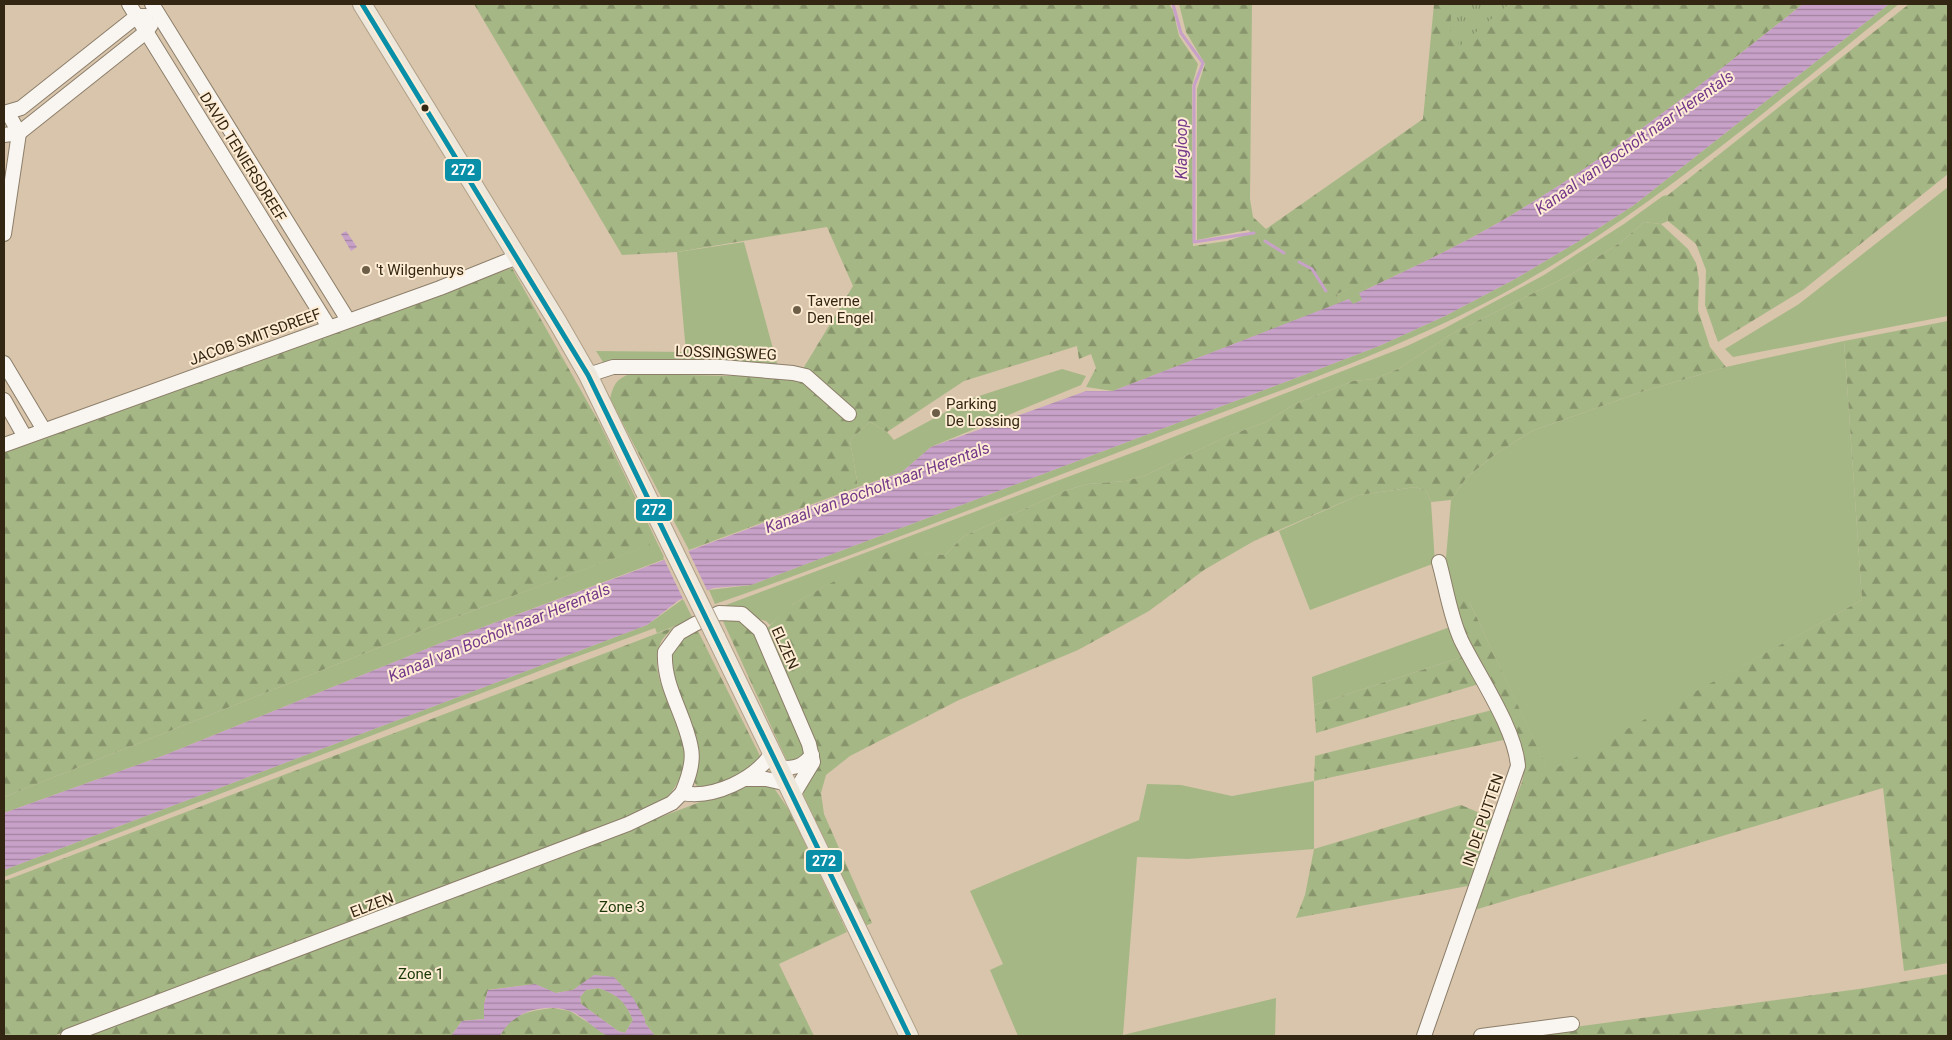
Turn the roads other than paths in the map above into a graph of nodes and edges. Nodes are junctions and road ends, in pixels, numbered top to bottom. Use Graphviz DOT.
graph roads {
  1 [pos="129,4"];
  2 [pos="362,4"];
  3 [pos="156,9"];
  4 [pos="137,16"];
  5 [pos="146,32"];
  6 [pos="5,117"];
  7 [pos="19,133"];
  8 [pos="4,135"];
  9 [pos="4,234"];
  10 [pos="518,257"];
  11 [pos="348,320"];
  12 [pos="329,327"];
  13 [pos="4,363"];
  14 [pos="588,375"];
  15 [pos="4,400"];
  16 [pos="849,414"];
  17 [pos="44,430"];
  18 [pos="25,437"];
  19 [pos="4,445"];
  20 [pos="1438,562"];
  21 [pos="812,755"];
  22 [pos="776,760"];
  23 [pos="745,779"];
  24 [pos="790,790"];
  25 [pos="682,793"];
  26 [pos="1572,1024"];
  27 [pos="68,1036"];
  28 [pos="909,1036"];
  29 [pos="1424,1036"];
  30 [pos="1481,1036"];
  1 -- 4 [label="street, DAVID TENIERSDREEF"];
  2 -- 10 [label="main road"];
  3 -- 4 [label="street"];
  3 -- 5 [label="street"];
  3 -- 11 [label="street, DAVID TENIERSDREEF"];
  4 -- 5 [label="street, DAVID TENIERSDREEF"];
  4 -- 6 [label="street"];
  5 -- 7 [label="street"];
  5 -- 12 [label="street, DAVID TENIERSDREEF"];
  6 -- 7 [label="street"];
  7 -- 8 [label="street"];
  7 -- 9 [label="street"];
  10 -- 11 [label="street, JACOB SMITSDREEF"];
  10 -- 14 [label="main road"];
  11 -- 12 [label="street, JACOB SMITSDREEF"];
  12 -- 17 [label="street, JACOB SMITSDREEF"];
  13 -- 17 [label="street"];
  14 -- 16 [label="street, LOSSINGSWEG"];
  14 -- 22 [label="main road, bridge"];
  15 -- 18 [label="street"];
  17 -- 18 [label="street, JACOB SMITSDREEF"];
  18 -- 19 [label="street, JACOB SMITSDREEF"];
  20 -- 29 [label="street, IN DE PUTTEN"];
  21 -- 22 [label="street"];
  21 -- 24 [label="street"];
  21 -- 25 [label="street, ELZEN"];
  22 -- 23 [label="street"];
  22 -- 24 [label="main road"];
  23 -- 24 [label="street"];
  23 -- 25 [label="street"];
  24 -- 28 [label="main road"];
  25 -- 27 [label="street, ELZEN"];
  26 -- 30 [label="street"];
}
